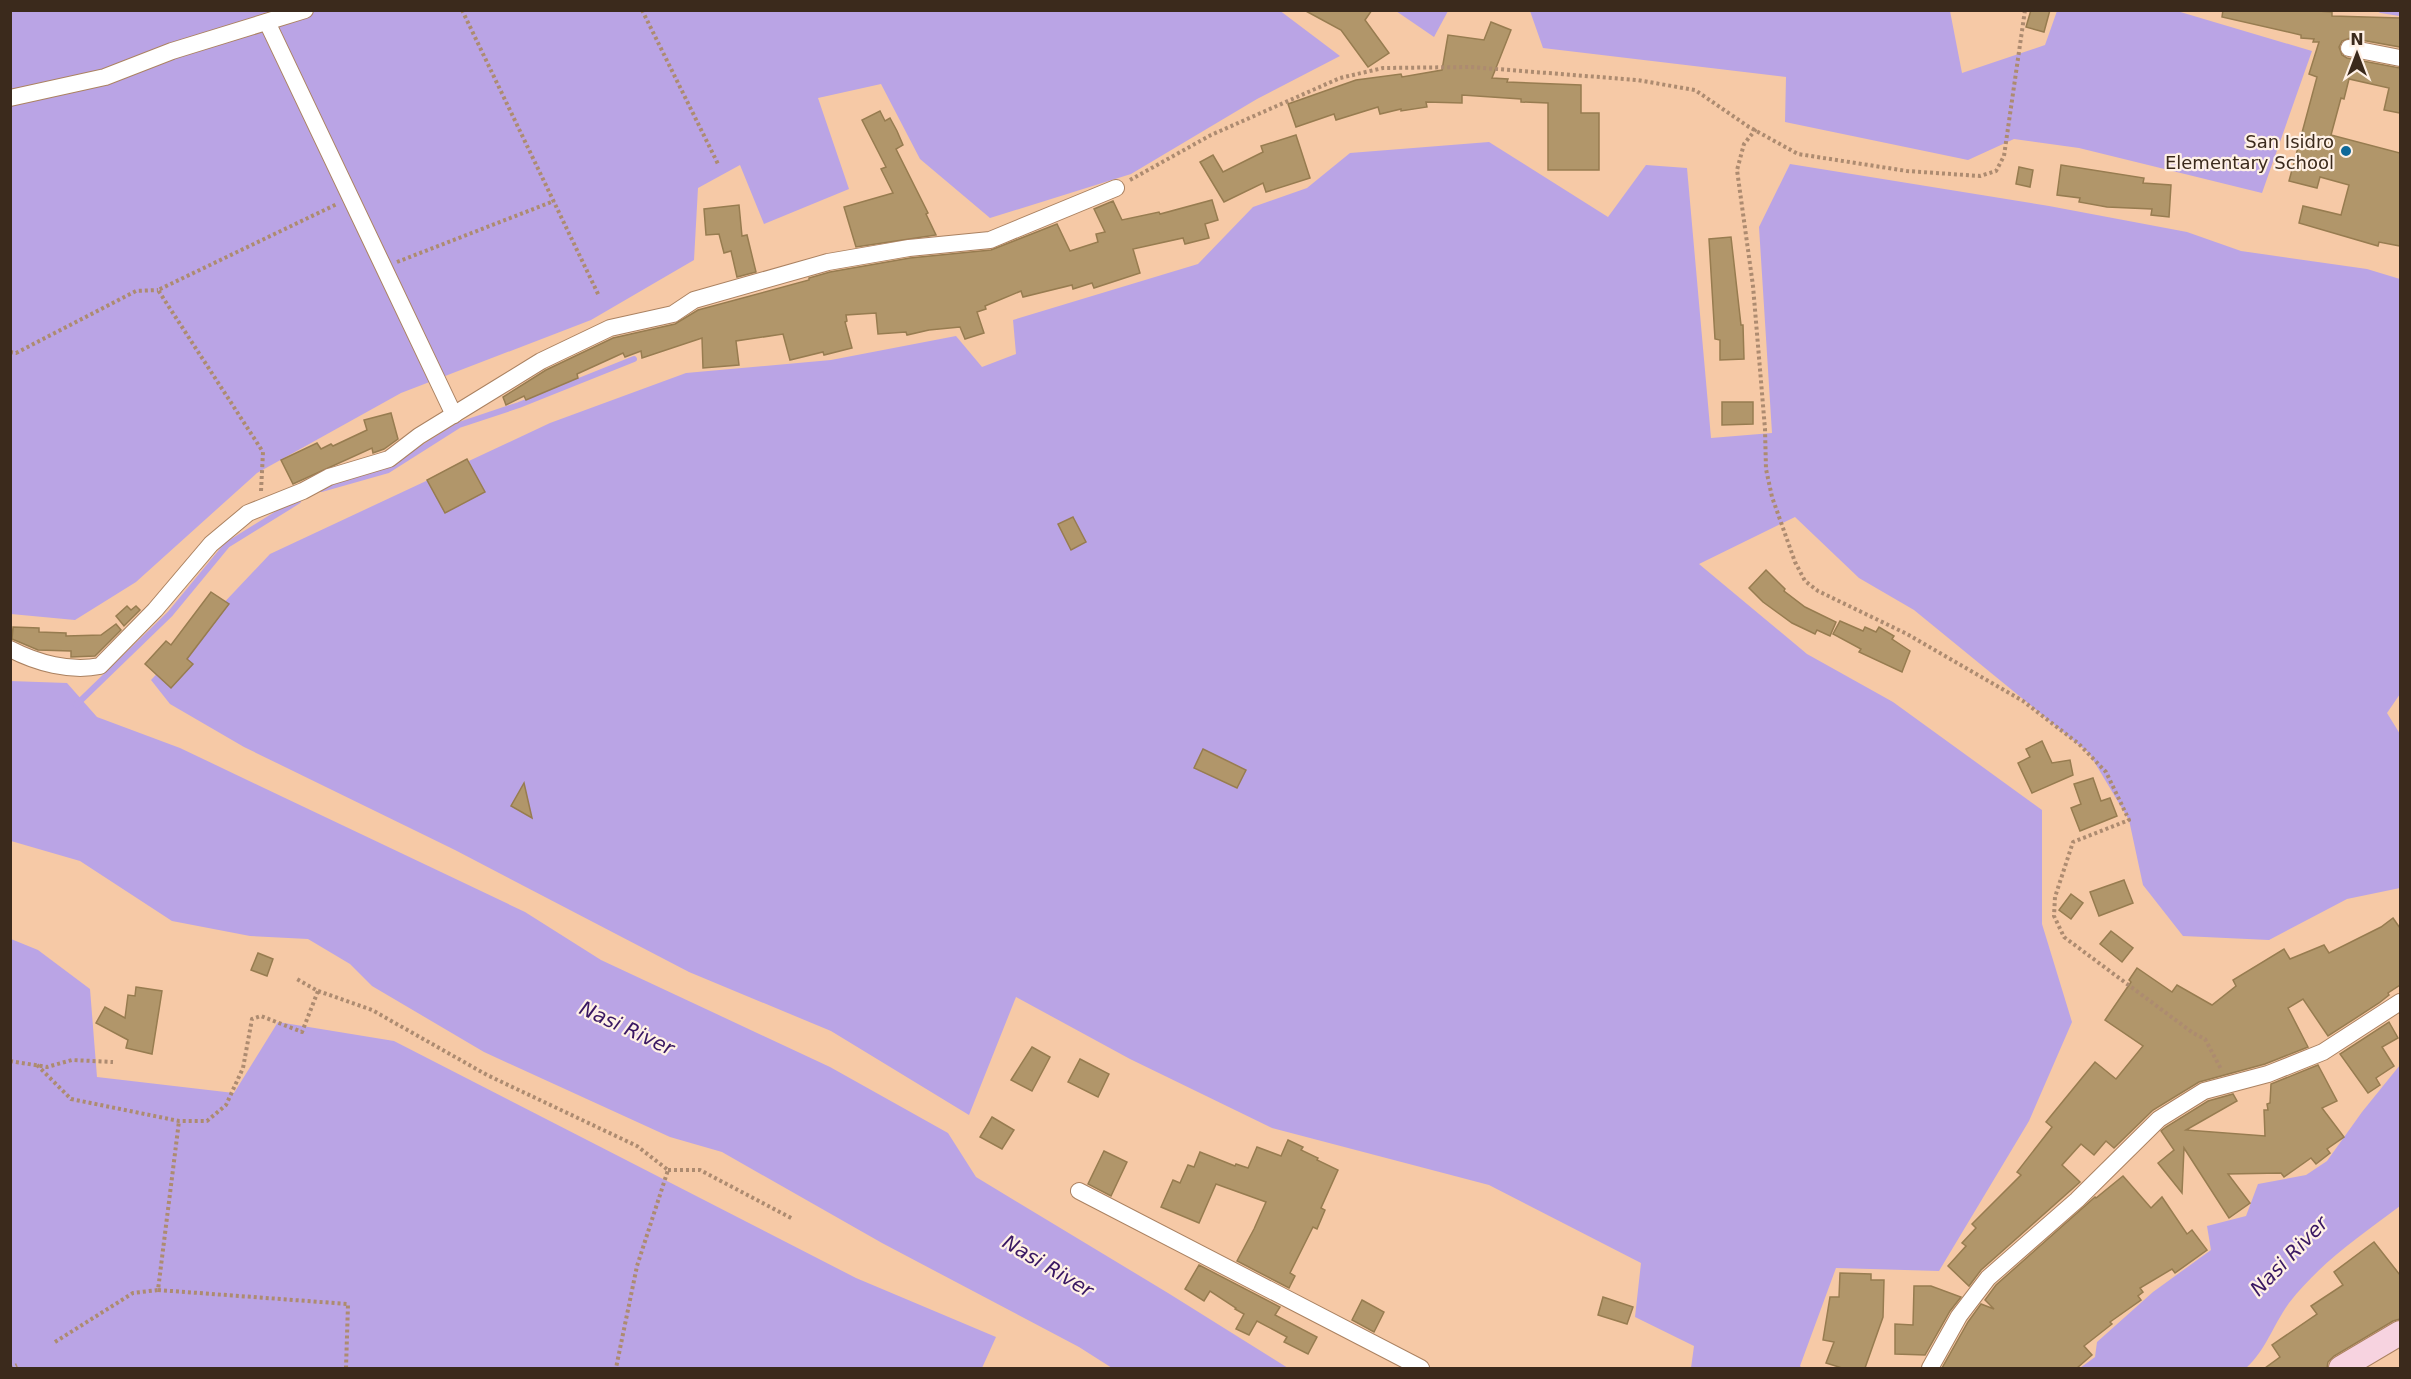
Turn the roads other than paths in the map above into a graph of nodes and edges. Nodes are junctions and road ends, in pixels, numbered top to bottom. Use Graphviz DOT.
graph roads {
  1 [pos="305,10"];
  2 [pos="267,22"];
  3 [pos="2349,48"];
  4 [pos="2400,58"];
  5 [pos="10,98"];
  6 [pos="1116,188"];
  7 [pos="454,415"];
  8 [pos="10,649"];
  9 [pos="2400,1002"];
  10 [pos="1078,1191"];
  11 [pos="2400,1333"];
  12 [pos="1421,1368"];
  13 [pos="1930,1368"];
  14 [pos="2342,1368"];
  1 -- 2 [label="street"];
  2 -- 5 [label="street"];
  2 -- 7 [label="street"];
  3 -- 4 [label="street"];
  6 -- 7 [label="street"];
  7 -- 8 [label="street"];
  9 -- 13 [label="street"];
  10 -- 12 [label="street"];
  11 -- 14 [label="street"];
}
